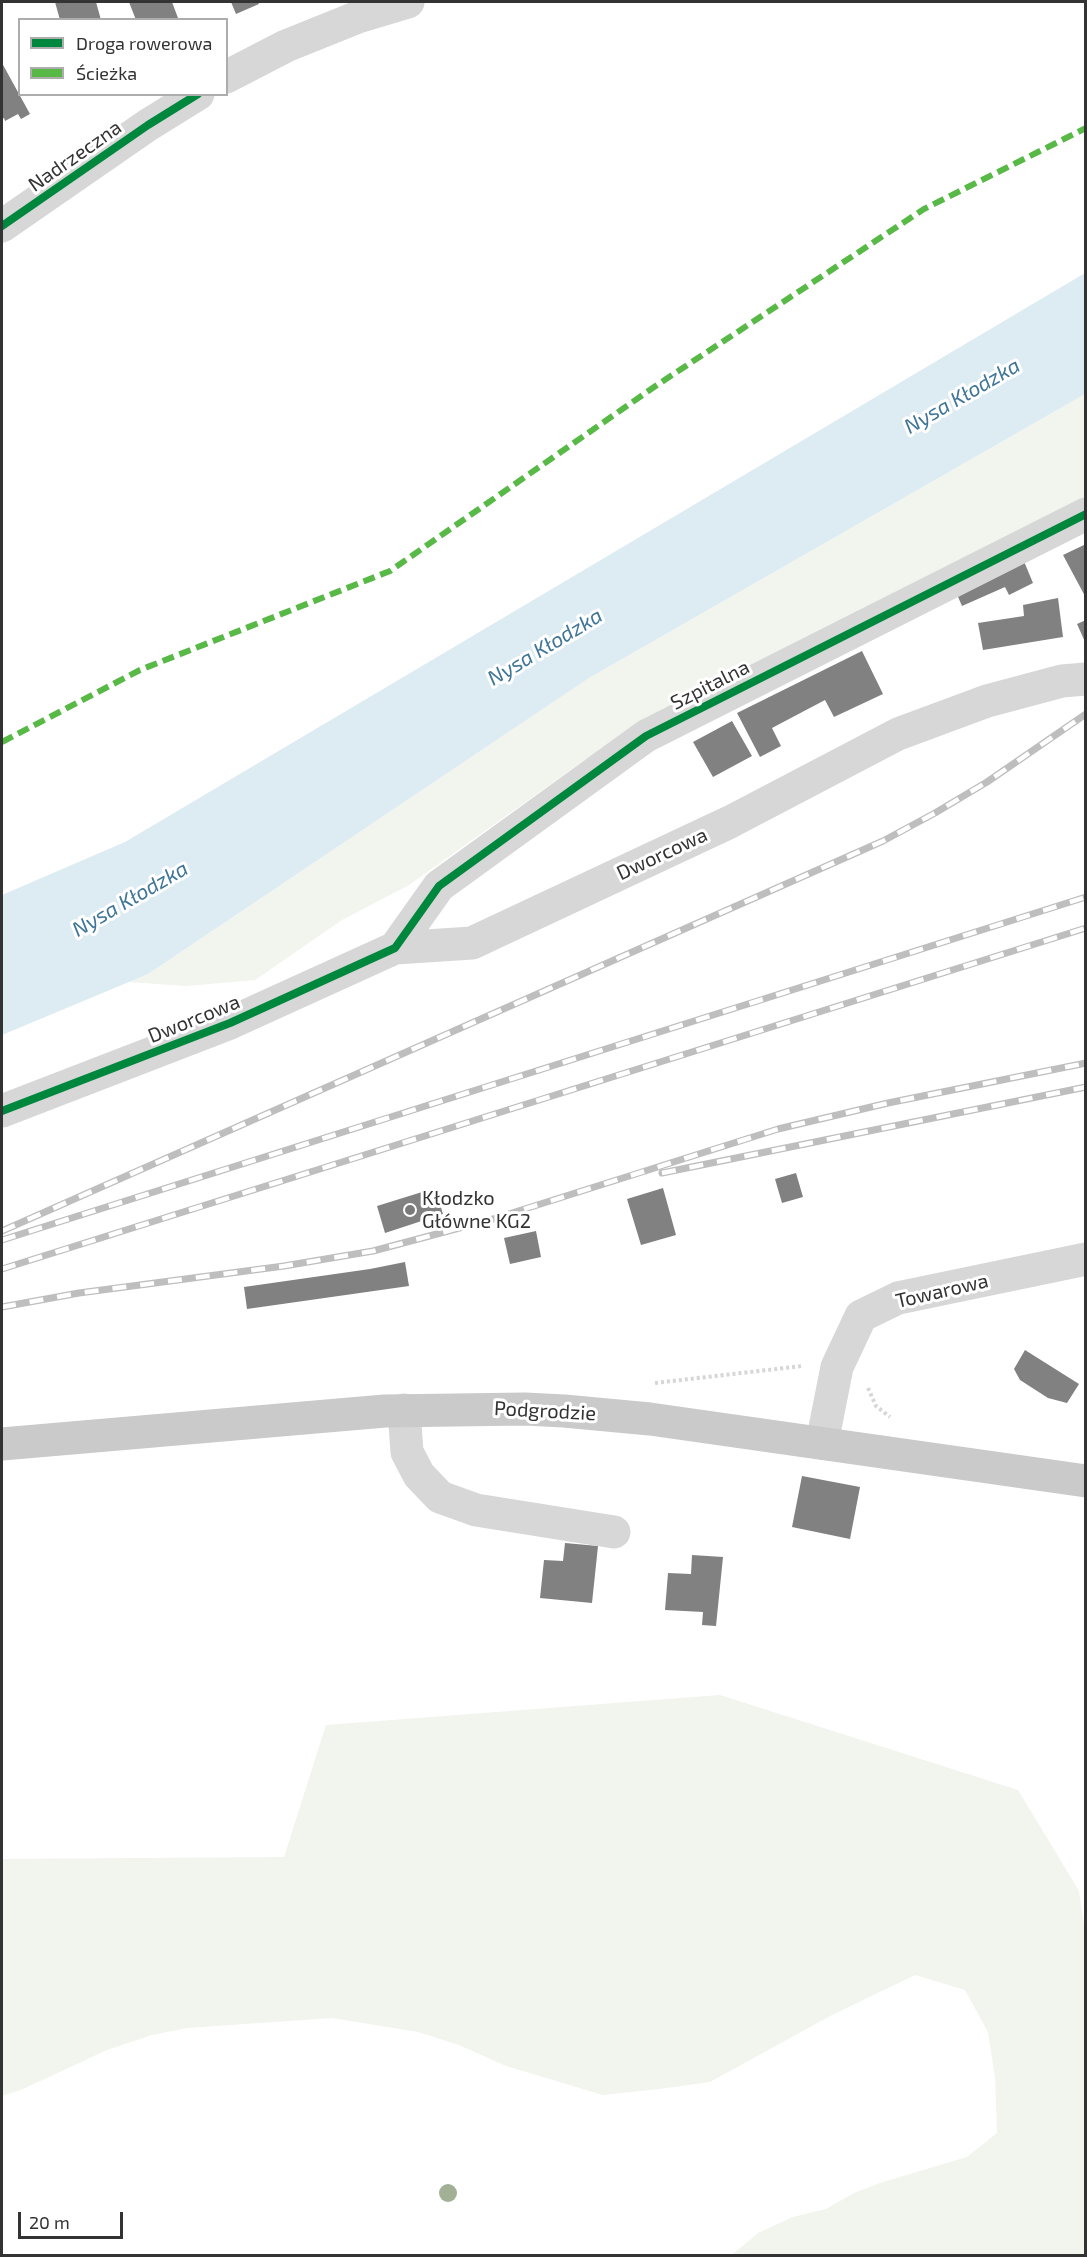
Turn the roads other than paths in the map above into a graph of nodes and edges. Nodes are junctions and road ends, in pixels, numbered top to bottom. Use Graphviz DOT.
graph roads {
  1 [pos="408,2"];
  2 [pos="228,76"];
  3 [pos="195,96"];
  4 [pos="2,226"];
  5 [pos="1086,514"];
  6 [pos="1086,679"];
  7 [pos="394,948"];
  8 [pos="2,1111"];
  9 [pos="1086,1260"];
  10 [pos="404,1410"];
  11 [pos="822,1443"];
  12 [pos="2,1444"];
  13 [pos="1086,1481"];
  14 [pos="614,1532"];
  1 -- 2 [label="street"];
  3 -- 4 [label="street, Nadrzeczna"];
  5 -- 7 [label="street, Szpitalna"];
  6 -- 7 [label="street, Dworcowa"];
  7 -- 8 [label="street, Dworcowa"];
  9 -- 11 [label="street, Towarowa"];
  10 -- 11 [label="main road, Podgrodzie"];
  10 -- 12 [label="main road, Podgrodzie"];
  10 -- 14 [label="street"];
  11 -- 13 [label="main road, Podgrodzie"];
}
